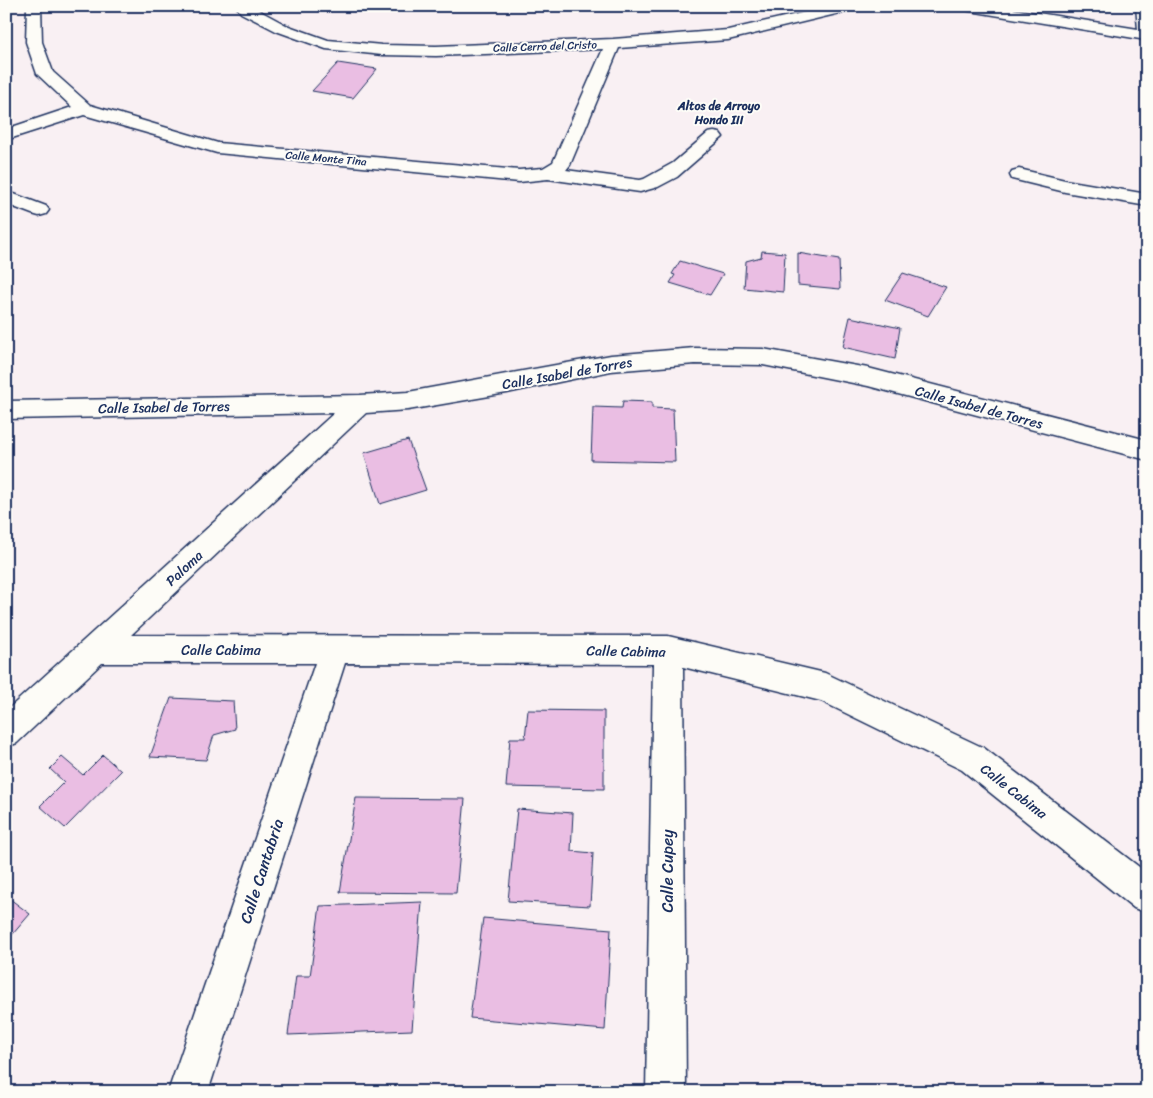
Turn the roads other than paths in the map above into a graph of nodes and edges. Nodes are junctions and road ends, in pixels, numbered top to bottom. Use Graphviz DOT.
graph roads {
  1 [pos="34,6"];
  2 [pos="243,6"];
  3 [pos="852,6"];
  4 [pos="964,6"];
  5 [pos="1143,6"];
  6 [pos="1146,36"];
  7 [pos="613,44"];
  8 [pos="84,109"];
  9 [pos="6,135"];
  10 [pos="714,137"];
  11 [pos="548,173"];
  12 [pos="1020,175"];
  13 [pos="6,197"];
  14 [pos="1147,200"];
  15 [pos="39,210"];
  16 [pos="360,404"];
  17 [pos="6,410"];
  18 [pos="1147,450"];
  19 [pos="98,649"];
  20 [pos="668,650"];
  21 [pos="334,651"];
  22 [pos="6,732"];
  23 [pos="1147,895"];
  24 [pos="188,1092"];
  25 [pos="666,1092"];
  1 -- 8 [label="street, Calle Monte Tina"];
  2 -- 7 [label="street, Calle Cerro del Cristo"];
  3 -- 7 [label="street, Calle Cerro del Cristo"];
  4 -- 6 [label="street"];
  5 -- 6 [label="street"];
  7 -- 11 [label="street"];
  8 -- 9 [label="street"];
  8 -- 11 [label="street, Calle Monte Tina"];
  10 -- 11 [label="street, Calle Monte Tina"];
  12 -- 14 [label="street"];
  13 -- 15 [label="street"];
  16 -- 17 [label="street, Calle Isabel de Torres"];
  16 -- 18 [label="street, Calle Isabel de Torres"];
  16 -- 19 [label="street, Paloma"];
  19 -- 21 [label="street, Calle Cabima"];
  19 -- 22 [label="street, Paloma"];
  20 -- 21 [label="street, Calle Cabima"];
  20 -- 23 [label="street, Calle Cabima"];
  20 -- 25 [label="street, Calle Cupey"];
  21 -- 24 [label="street, Calle Cantabria"];
}
